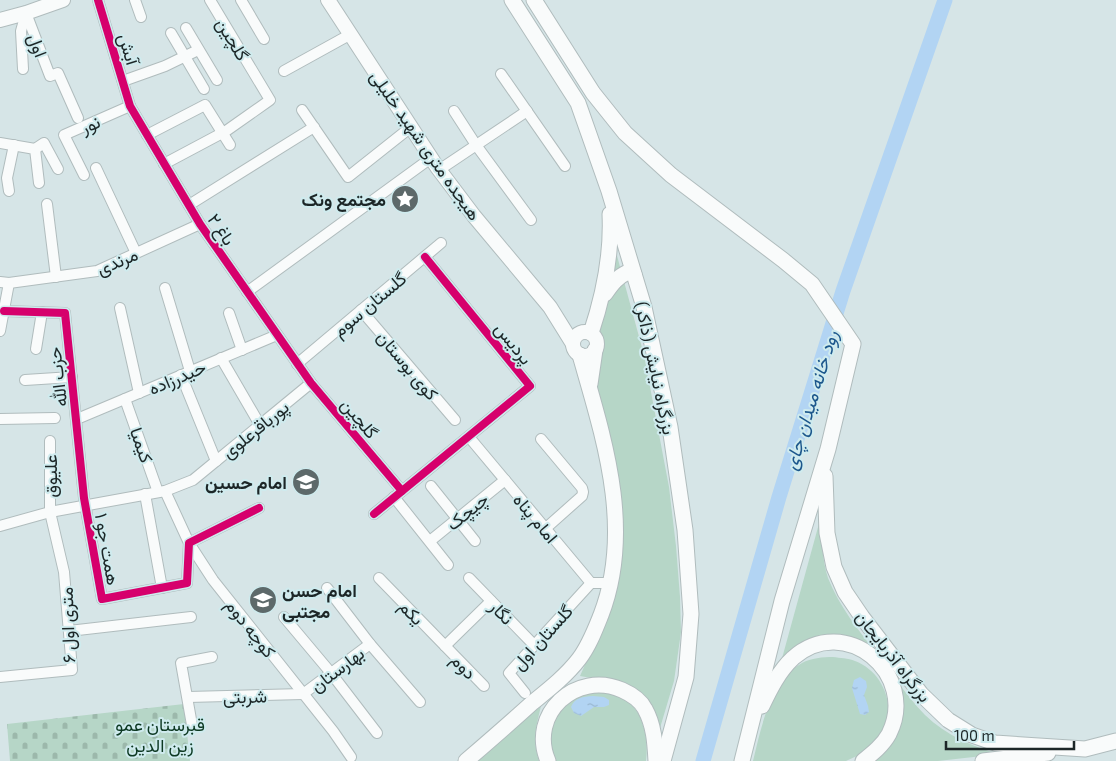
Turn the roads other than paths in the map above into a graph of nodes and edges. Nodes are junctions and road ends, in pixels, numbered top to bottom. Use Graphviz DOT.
graph roads {
  1 [pos="63,0"];
  2 [pos="98,0"];
  3 [pos="135,0"];
  4 [pos="210,0"];
  5 [pos="241,0"];
  6 [pos="328,0"];
  7 [pos="512,0"];
  8 [pos="534,0"];
  9 [pos="26,14"];
  10 [pos="141,17"];
  11 [pos="0,20"];
  12 [pos="186,28"];
  13 [pos="171,33"];
  14 [pos="350,34"];
  15 [pos="264,39"];
  16 [pos="198,50"];
  17 [pos="185,56"];
  18 [pos="23,69"];
  19 [pos="284,71"];
  20 [pos="501,74"];
  21 [pos="217,80"];
  22 [pos="122,81"];
  23 [pos="204,89"];
  24 [pos="130,106"];
  25 [pos="302,110"];
  26 [pos="454,111"];
  27 [pos="527,111"];
  28 [pos="78,118"];
  29 [pos="314,127"];
  30 [pos="411,127"];
  31 [pos="223,132"];
  32 [pos="147,135"];
  33 [pos="0,143"];
  34 [pos="14,145"];
  35 [pos="230,145"];
  36 [pos="476,145"];
  37 [pos="35,149"];
  38 [pos="164,164"];
  39 [pos="435,164"];
  40 [pos="566,166"];
  41 [pos="96,168"];
  42 [pos="58,169"];
  43 [pos="84,175"];
  44 [pos="39,183"];
  45 [pos="609,190"];
  46 [pos="9,191"];
  47 [pos="47,204"];
  48 [pos="189,205"];
  49 [pos="531,220"];
  50 [pos="200,224"];
  51 [pos="441,243"];
  52 [pos="136,253"];
  53 [pos="425,257"];
  54 [pos="634,274"];
  55 [pos="56,277"];
  56 [pos="4,283"];
  57 [pos="165,288"];
  58 [pos="247,292"];
  59 [pos="602,300"];
  60 [pos="120,308"];
  61 [pos="361,310"];
  62 [pos="4,311"];
  63 [pos="42,312"];
  64 [pos="229,313"];
  65 [pos="0,331"];
  66 [pos="277,335"];
  67 [pos="581,341"];
  68 [pos="36,350"];
  69 [pos="242,350"];
  70 [pos="596,350"];
  71 [pos="221,358"];
  72 [pos="297,364"];
  73 [pos="186,373"];
  74 [pos="72,377"];
  75 [pos="25,380"];
  76 [pos="311,384"];
  77 [pos="589,388"];
  78 [pos="139,393"];
  79 [pos="126,399"];
  80 [pos="55,418"];
  81 [pos="0,419"];
  82 [pos="77,419"];
  83 [pos="454,420"];
  84 [pos="260,425"];
  85 [pos="469,437"];
  86 [pos="541,439"];
  87 [pos="50,441"];
  88 [pos="828,449"];
  89 [pos="216,462"];
  90 [pos="505,480"];
  91 [pos="431,486"];
  92 [pos="162,492"];
  93 [pos="145,494"];
  94 [pos="398,494"];
  95 [pos="85,502"];
  96 [pos="259,508"];
  97 [pos="50,512"];
  98 [pos="374,514"];
  99 [pos="458,519"];
  100 [pos="0,526"];
  101 [pos="546,528"];
  102 [pos="475,540"];
  103 [pos="430,541"];
  104 [pos="189,543"];
  105 [pos="448,565"];
  106 [pos="379,578"];
  107 [pos="470,578"];
  108 [pos="591,583"];
  109 [pos="611,583"];
  110 [pos="162,588"];
  111 [pos="327,588"];
  112 [pos="491,600"];
  113 [pos="191,617"];
  114 [pos="284,617"];
  115 [pos="69,631"];
  116 [pos="370,644"];
  117 [pos="534,645"];
  118 [pos="445,646"];
  119 [pos="212,657"];
  120 [pos="331,673"];
  121 [pos="0,677"];
  122 [pos="484,686"];
  123 [pos="525,693"];
  124 [pos="303,694"];
  125 [pos="188,697"];
  126 [pos="420,702"];
  127 [pos="192,725"];
  128 [pos="377,733"];
  129 [pos="748,737"];
  130 [pos="1116,741"];
  131 [pos="1116,745"];
  132 [pos="1085,749"];
  133 [pos="352,760"];
  134 [pos="466,761"];
  135 [pos="548,761"];
  136 [pos="656,761"];
  137 [pos="663,761"];
  138 [pos="742,761"];
  139 [pos="863,761"];
  140 [pos="983,761"];
  1 -- 9 [label="main road"];
  2 -- 22 [label="street, آبش"];
  3 -- 10 [label="street"];
  4 -- 31 [label="street, گلچین"];
  5 -- 15 [label="street"];
  6 -- 14 [label="main road, هیجده متری شهید خلیلی"];
  7 -- 45 [label="highway, بزرگراه نیایش (ذاکر)"];
  8 -- 88 [label="highway"];
  9 -- 11 [label="main road"];
  9 -- 18 [label="street"];
  9 -- 28 [label="street, اول"];
  12 -- 16 [label="street"];
  13 -- 17 [label="street"];
  14 -- 19 [label="street"];
  14 -- 30 [label="main road, هیجده متری شهید خلیلی"];
  16 -- 17 [label="street, آبش"];
  16 -- 21 [label="street"];
  17 -- 22 [label="street, آبش"];
  17 -- 23 [label="street"];
  20 -- 27 [label="street"];
  22 -- 24 [label="street, آبش"];
  24 -- 32 [label="street, باغ ۲"];
  24 -- 43 [label="street, نور"];
  25 -- 29 [label="street"];
  26 -- 36 [label="street"];
  27 -- 36 [label="street"];
  27 -- 40 [label="street"];
  29 -- 30 [label="street"];
  29 -- 48 [label="street"];
  30 -- 39 [label="main road, هیجده متری شهید خلیلی"];
  31 -- 32 [label="street"];
  31 -- 35 [label="street"];
  31 -- 38 [label="street, گلچین"];
  32 -- 38 [label="street, باغ ۲"];
  33 -- 34 [label="street"];
  34 -- 37 [label="street"];
  34 -- 46 [label="street"];
  36 -- 39 [label="street"];
  36 -- 49 [label="street"];
  37 -- 42 [label="street"];
  37 -- 44 [label="street"];
  38 -- 48 [label="street, باغ ۲"];
  39 -- 58 [label="street"];
  39 -- 67 [label="main road, هیجده متری شهید خلیلی"];
  41 -- 52 [label="street"];
  45 -- 54 [label="highway, بزرگراه نیایش (ذاکر)"];
  45 -- 59 [label="highway"];
  47 -- 55 [label="street"];
  48 -- 50 [label="street, باغ ۲"];
  50 -- 52 [label="street, مرندی"];
  50 -- 58 [label="street, باغ ۲"];
  51 -- 53 [label="street, گلستان سوم"];
  52 -- 55 [label="street, مرندی"];
  53 -- 61 [label="street, گلستان سوم"];
  53 -- 85 [label="street, پردیس"];
  54 -- 59 [label="highway"];
  54 -- 137 [label="highway, بزرگراه نیایش (ذاکر)"];
  55 -- 56 [label="street, مرندی"];
  56 -- 62 [label="street"];
  57 -- 73 [label="street"];
  58 -- 66 [label="street, باغ ۲"];
  59 -- 67 [label="highway"];
  60 -- 78 [label="street"];
  61 -- 72 [label="street, گلستان سوم"];
  61 -- 83 [label="street, کوی بوستان"];
  62 -- 63 [label="street, حزب الله"];
  62 -- 65 [label="street"];
  63 -- 68 [label="street"];
  63 -- 74 [label="street, حزب الله"];
  64 -- 69 [label="street"];
  66 -- 69 [label="street, حیدرزاده"];
  66 -- 72 [label="street, باغ ۲"];
  67 -- 70 [label="main road"];
  67 -- 77 [label="highway"];
  69 -- 71 [label="street, حیدرزاده"];
  70 -- 77 [label="highway"];
  71 -- 73 [label="street, حیدرزاده"];
  71 -- 84 [label="street"];
  72 -- 76 [label="street, گلچین"];
  73 -- 78 [label="street, حیدرزاده"];
  73 -- 89 [label="street"];
  74 -- 75 [label="street"];
  74 -- 82 [label="street, حزب الله"];
  76 -- 84 [label="street, پورباقرعلوی"];
  76 -- 94 [label="street, گلچین"];
  77 -- 109 [label="highway"];
  78 -- 79 [label="street, حیدرزاده"];
  79 -- 82 [label="street, حیدرزاده"];
  79 -- 92 [label="street, کیمیا"];
  80 -- 81 [label="street"];
  82 -- 95 [label="street, حزب الله"];
  84 -- 89 [label="street, پورباقرعلوی"];
  85 -- 90 [label="street, امام پناه"];
  85 -- 94 [label="street"];
  86 -- 101 [label="street"];
  87 -- 97 [label="street, علیوق"];
  88 -- 129 [label="highway"];
  88 -- 132 [label="highway, بزرگراه آذربایجان"];
  89 -- 92 [label="street, پورباقرعلوی"];
  90 -- 99 [label="street, چیچک"];
  90 -- 101 [label="street, امام پناه"];
  91 -- 99 [label="street"];
  92 -- 93 [label="street, پورباقرعلوی"];
  92 -- 104 [label="street, کوچه دوم"];
  93 -- 95 [label="street, پورباقرعلوی"];
  93 -- 110 [label="street"];
  94 -- 98 [label="street"];
  94 -- 103 [label="street, گلچین"];
  95 -- 97 [label="street, پورباقرعلوی"];
  95 -- 110 [label="street, همت جو ۱"];
  96 -- 104 [label="street"];
  97 -- 100 [label="street, پورباقرعلوی"];
  97 -- 115 [label="street, ۶ متری اول"];
  99 -- 102 [label="street"];
  99 -- 103 [label="street, چیچک"];
  101 -- 108 [label="street, امام پناه"];
  103 -- 105 [label="street, گلچین"];
  104 -- 110 [label="street, همت جو ۱"];
  104 -- 124 [label="street, کوچه دوم"];
  106 -- 118 [label="street, یکم"];
  107 -- 112 [label="street, نگار"];
  108 -- 109 [label="street"];
  108 -- 117 [label="street, گلستان اول"];
  109 -- 134 [label="highway"];
  111 -- 116 [label="street"];
  112 -- 117 [label="street, نگار"];
  112 -- 118 [label="street"];
  113 -- 115 [label="street"];
  114 -- 120 [label="street"];
  115 -- 121 [label="street, ۶ متری اول"];
  116 -- 120 [label="street, بهارستان"];
  116 -- 126 [label="street"];
  117 -- 123 [label="street, گلستان اول"];
  118 -- 122 [label="street, دوم"];
  119 -- 125 [label="street"];
  120 -- 124 [label="street, بهارستان"];
  120 -- 128 [label="street"];
  124 -- 125 [label="street, شربتی"];
  124 -- 133 [label="street, کوچه دوم"];
  125 -- 127 [label="street"];
  129 -- 138 [label="highway"];
  129 -- 139 [label="highway"];
  130 -- 132 [label="highway, بزرگراه آذربایجان"];
  131 -- 132 [label="highway, بزرگراه آذربایجان"];
  132 -- 140 [label="highway, بزرگراه آذربایجان"];
  135 -- 136 [label="highway"];
}
